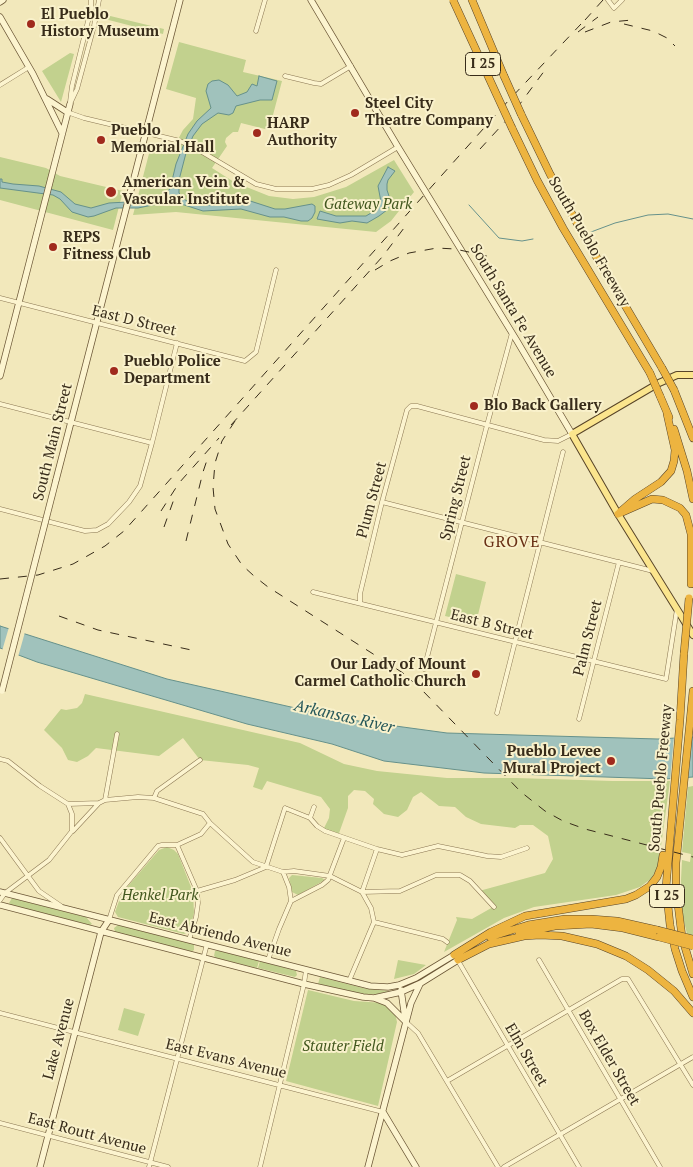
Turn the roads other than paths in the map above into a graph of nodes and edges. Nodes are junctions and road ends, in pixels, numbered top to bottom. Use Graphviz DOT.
graph roads {
  1 [pos="91,0"];
  2 [pos="99,0"];
  3 [pos="180,0"];
  4 [pos="265,0"];
  5 [pos="311,0"];
  6 [pos="453,0"];
  7 [pos="472,0"];
  8 [pos="608,0"];
  9 [pos="622,0"];
  10 [pos="0,18"];
  11 [pos="256,31"];
  12 [pos="351,66"];
  13 [pos="29,67"];
  14 [pos="285,76"];
  15 [pos="0,85"];
  16 [pos="46,98"];
  17 [pos="70,104"];
  18 [pos="67,112"];
  19 [pos="62,133"];
  20 [pos="145,133"];
  21 [pos="398,147"];
  22 [pos="276,270"];
  23 [pos="0,298"];
  24 [pos="18,303"];
  25 [pos="97,323"];
  26 [pos="512,333"];
  27 [pos="177,343"];
  28 [pos="693,375"];
  29 [pos="0,376"];
  30 [pos="0,404"];
  31 [pos="680,404"];
  32 [pos="667,414"];
  33 [pos="71,422"];
  34 [pos="487,425"];
  35 [pos="693,432"];
  36 [pos="572,434"];
  37 [pos="693,438"];
  38 [pos="152,443"];
  39 [pos="563,452"];
  40 [pos="693,499"];
  41 [pos="382,502"];
  42 [pos="0,509"];
  43 [pos="618,514"];
  44 [pos="462,522"];
  45 [pos="539,542"];
  46 [pos="693,558"];
  47 [pos="619,562"];
  48 [pos="653,571"];
  49 [pos="690,584"];
  50 [pos="313,592"];
  51 [pos="360,602"];
  52 [pos="677,609"];
  53 [pos="436,623"];
  54 [pos="693,635"];
  55 [pos="514,642"];
  56 [pos="593,662"];
  57 [pos="424,669"];
  58 [pos="693,691"];
  59 [pos="0,697"];
  60 [pos="497,713"];
  61 [pos="579,719"];
  62 [pos="117,734"];
  63 [pos="0,759"];
  64 [pos="200,760"];
  65 [pos="154,798"];
  66 [pos="105,800"];
  67 [pos="98,803"];
  68 [pos="68,804"];
  69 [pos="314,807"];
  70 [pos="672,811"];
  71 [pos="310,818"];
  72 [pos="210,823"];
  73 [pos="72,831"];
  74 [pos="0,838"];
  75 [pos="344,838"];
  76 [pos="177,845"];
  77 [pos="527,848"];
  78 [pos="377,849"];
  79 [pos="266,867"];
  80 [pos="283,872"];
  81 [pos="27,876"];
  82 [pos="330,876"];
  83 [pos="197,891"];
  84 [pos="362,892"];
  85 [pos="2,893"];
  86 [pos="0,900"];
  87 [pos="291,902"];
  88 [pos="0,905"];
  89 [pos="64,907"];
  90 [pos="494,907"];
  91 [pos="109,920"];
  92 [pos="374,922"];
  93 [pos="101,932"];
  94 [pos="658,933"];
  95 [pos="693,939"];
  96 [pos="189,940"];
  97 [pos="447,942"];
  98 [pos="207,944"];
  99 [pos="488,944"];
  100 [pos="693,946"];
  101 [pos="463,949"];
  102 [pos="456,957"];
  103 [pos="204,958"];
  104 [pos="268,960"];
  105 [pos="539,960"];
  106 [pos="306,970"];
  107 [pos="693,974"];
  108 [pos="349,981"];
  109 [pos="421,983"];
  110 [pos="304,984"];
  111 [pos="399,985"];
  112 [pos="402,992"];
  113 [pos="374,998"];
  114 [pos="693,998"];
  115 [pos="568,1010"];
  116 [pos="0,1013"];
  117 [pos="693,1013"];
  118 [pos="406,1022"];
  119 [pos="75,1032"];
  120 [pos="507,1045"];
  121 [pos="693,1057"];
  122 [pos="176,1059"];
  123 [pos="681,1064"];
  124 [pos="447,1081"];
  125 [pos="693,1085"];
  126 [pos="280,1086"];
  127 [pos="620,1099"];
  128 [pos="382,1112"];
  129 [pos="0,1123"];
  130 [pos="560,1134"];
  131 [pos="48,1135"];
  132 [pos="150,1165"];
  133 [pos="40,1167"];
  134 [pos="168,1167"];
  135 [pos="260,1167"];
  136 [pos="368,1167"];
  137 [pos="416,1167"];
  138 [pos="498,1167"];
  139 [pos="504,1167"];
  140 [pos="579,1167"];
  141 [pos="660,1167"];
  1 -- 17 [label="street"];
  2 -- 17 [label="street"];
  3 -- 20 [label="street, South Main Street"];
  4 -- 11 [label="street"];
  5 -- 12 [label="street, South Santa Fe Avenue"];
  6 -- 32 [label="highway, South Pueblo Freeway / I 25, bridge"];
  7 -- 31 [label="highway, South Pueblo Freeway / I 25, bridge"];
  8 -- 9 [label="street"];
  10 -- 13 [label="street"];
  12 -- 14 [label="street"];
  12 -- 21 [label="street, South Santa Fe Avenue"];
  13 -- 15 [label="street"];
  13 -- 16 [label="street"];
  16 -- 18 [label="street"];
  16 -- 19 [label="street"];
  17 -- 18 [label="street"];
  18 -- 19 [label="street"];
  18 -- 20 [label="street"];
  19 -- 24 [label="street"];
  20 -- 21 [label="street"];
  20 -- 25 [label="street, South Main Street"];
  21 -- 26 [label="street, South Santa Fe Avenue"];
  22 -- 27 [label="street, East D Street"];
  23 -- 24 [label="street, East D Street"];
  24 -- 25 [label="street, East D Street"];
  24 -- 29 [label="street"];
  25 -- 27 [label="street, East D Street"];
  25 -- 33 [label="street, South Main Street"];
  26 -- 34 [label="street, Spring Street"];
  26 -- 36 [label="street, South Santa Fe Avenue"];
  27 -- 38 [label="street"];
  28 -- 36 [label="main road"];
  30 -- 33 [label="street"];
  31 -- 35 [label="highway"];
  31 -- 37 [label="highway, South Pueblo Freeway / I 25"];
  32 -- 40 [label="highway, South Pueblo Freeway / I 25"];
  32 -- 43 [label="highway"];
  33 -- 38 [label="street"];
  33 -- 59 [label="street, South Main Street, bridge"];
  34 -- 36 [label="street"];
  34 -- 41 [label="street, Plum Street"];
  34 -- 44 [label="street, Spring Street"];
  36 -- 43 [label="main road, South Santa Fe Avenue"];
  38 -- 42 [label="street"];
  39 -- 45 [label="street"];
  41 -- 44 [label="street"];
  41 -- 51 [label="street, Plum Street"];
  43 -- 48 [label="main road, South Santa Fe Avenue"];
  43 -- 49 [label="highway"];
  44 -- 45 [label="street"];
  44 -- 53 [label="street, Spring Street"];
  45 -- 47 [label="street"];
  45 -- 55 [label="street"];
  46 -- 49 [label="highway, South Pueblo Freeway / I 25"];
  47 -- 48 [label="street"];
  47 -- 56 [label="street, Palm Street"];
  48 -- 52 [label="main road, South Santa Fe Avenue"];
  49 -- 70 [label="highway, South Pueblo Freeway / I 25, bridge"];
  50 -- 51 [label="street, East B Street"];
  51 -- 53 [label="street, East B Street"];
  52 -- 54 [label="main road, South Santa Fe Avenue"];
  52 -- 56 [label="street, East B Street"];
  53 -- 55 [label="street, East B Street"];
  53 -- 57 [label="street, Spring Street"];
  55 -- 56 [label="street, East B Street"];
  55 -- 60 [label="street"];
  56 -- 61 [label="street, Palm Street"];
  58 -- 107 [label="highway, South Pueblo Freeway / I 25"];
  62 -- 66 [label="street"];
  63 -- 68 [label="street"];
  64 -- 65 [label="street"];
  65 -- 66 [label="street"];
  65 -- 72 [label="street"];
  66 -- 67 [label="street"];
  67 -- 68 [label="street"];
  67 -- 73 [label="street"];
  68 -- 73 [label="street"];
  69 -- 71 [label="street"];
  70 -- 101 [label="highway"];
  70 -- 114 [label="highway, South Pueblo Freeway / I 25"];
  71 -- 75 [label="street"];
  71 -- 79 [label="street"];
  72 -- 76 [label="street"];
  72 -- 79 [label="street"];
  73 -- 81 [label="street"];
  74 -- 81 [label="street"];
  75 -- 78 [label="street"];
  75 -- 82 [label="street"];
  76 -- 83 [label="street"];
  76 -- 91 [label="street"];
  77 -- 78 [label="street"];
  78 -- 84 [label="street"];
  79 -- 80 [label="street"];
  79 -- 83 [label="street"];
  80 -- 82 [label="street"];
  80 -- 87 [label="street"];
  81 -- 85 [label="street"];
  81 -- 89 [label="street"];
  82 -- 84 [label="street"];
  82 -- 87 [label="street"];
  83 -- 96 [label="street"];
  84 -- 90 [label="street"];
  84 -- 92 [label="street"];
  85 -- 86 [label="street"];
  85 -- 89 [label="street, East Abriendo Avenue"];
  87 -- 104 [label="street"];
  88 -- 93 [label="street, East Abriendo Avenue"];
  89 -- 91 [label="street, East Abriendo Avenue"];
  91 -- 93 [label="street, Lake Avenue"];
  91 -- 96 [label="street, East Abriendo Avenue"];
  92 -- 97 [label="street"];
  92 -- 108 [label="street"];
  93 -- 103 [label="street, East Abriendo Avenue"];
  93 -- 119 [label="street, Lake Avenue"];
  94 -- 95 [label="highway, bridge"];
  94 -- 99 [label="highway"];
  94 -- 100 [label="highway, bridge"];
  94 -- 101 [label="highway"];
  96 -- 98 [label="street, East Abriendo Avenue"];
  98 -- 103 [label="street"];
  98 -- 104 [label="street, East Abriendo Avenue"];
  99 -- 102 [label="highway"];
  99 -- 117 [label="highway"];
  101 -- 102 [label="highway"];
  102 -- 109 [label="street, East Abriendo Avenue"];
  102 -- 111 [label="street"];
  102 -- 120 [label="street, Elm Street"];
  103 -- 110 [label="street, East Abriendo Avenue"];
  103 -- 122 [label="street"];
  104 -- 106 [label="street, East Abriendo Avenue"];
  105 -- 115 [label="street, Box Elder Street"];
  106 -- 108 [label="street, East Abriendo Avenue"];
  106 -- 110 [label="street"];
  108 -- 111 [label="street, East Abriendo Avenue"];
  109 -- 112 [label="street, East Abriendo Avenue"];
  109 -- 118 [label="street"];
  110 -- 113 [label="street, East Abriendo Avenue"];
  110 -- 126 [label="street"];
  111 -- 112 [label="street"];
  112 -- 113 [label="street, East Abriendo Avenue"];
  112 -- 118 [label="street"];
  113 -- 118 [label="street"];
  115 -- 120 [label="street"];
  115 -- 123 [label="street"];
  115 -- 127 [label="street, Box Elder Street"];
  116 -- 119 [label="street, East Evans Avenue"];
  118 -- 124 [label="street"];
  118 -- 128 [label="street"];
  119 -- 122 [label="street, East Evans Avenue"];
  119 -- 131 [label="street, Lake Avenue"];
  120 -- 124 [label="street"];
  120 -- 130 [label="street, Elm Street"];
  121 -- 123 [label="street"];
  122 -- 126 [label="street, East Evans Avenue"];
  122 -- 132 [label="street"];
  123 -- 125 [label="street"];
  123 -- 127 [label="street"];
  124 -- 138 [label="street"];
  126 -- 128 [label="street, East Evans Avenue"];
  126 -- 135 [label="street"];
  127 -- 130 [label="street"];
  127 -- 141 [label="street, Box Elder Street"];
  128 -- 136 [label="street"];
  128 -- 137 [label="street"];
  129 -- 131 [label="street, East Routt Avenue"];
  130 -- 139 [label="street"];
  130 -- 140 [label="street, Elm Street"];
  131 -- 132 [label="street, East Routt Avenue"];
  131 -- 133 [label="street, Lake Avenue"];
  132 -- 134 [label="street, East Routt Avenue"];
}
